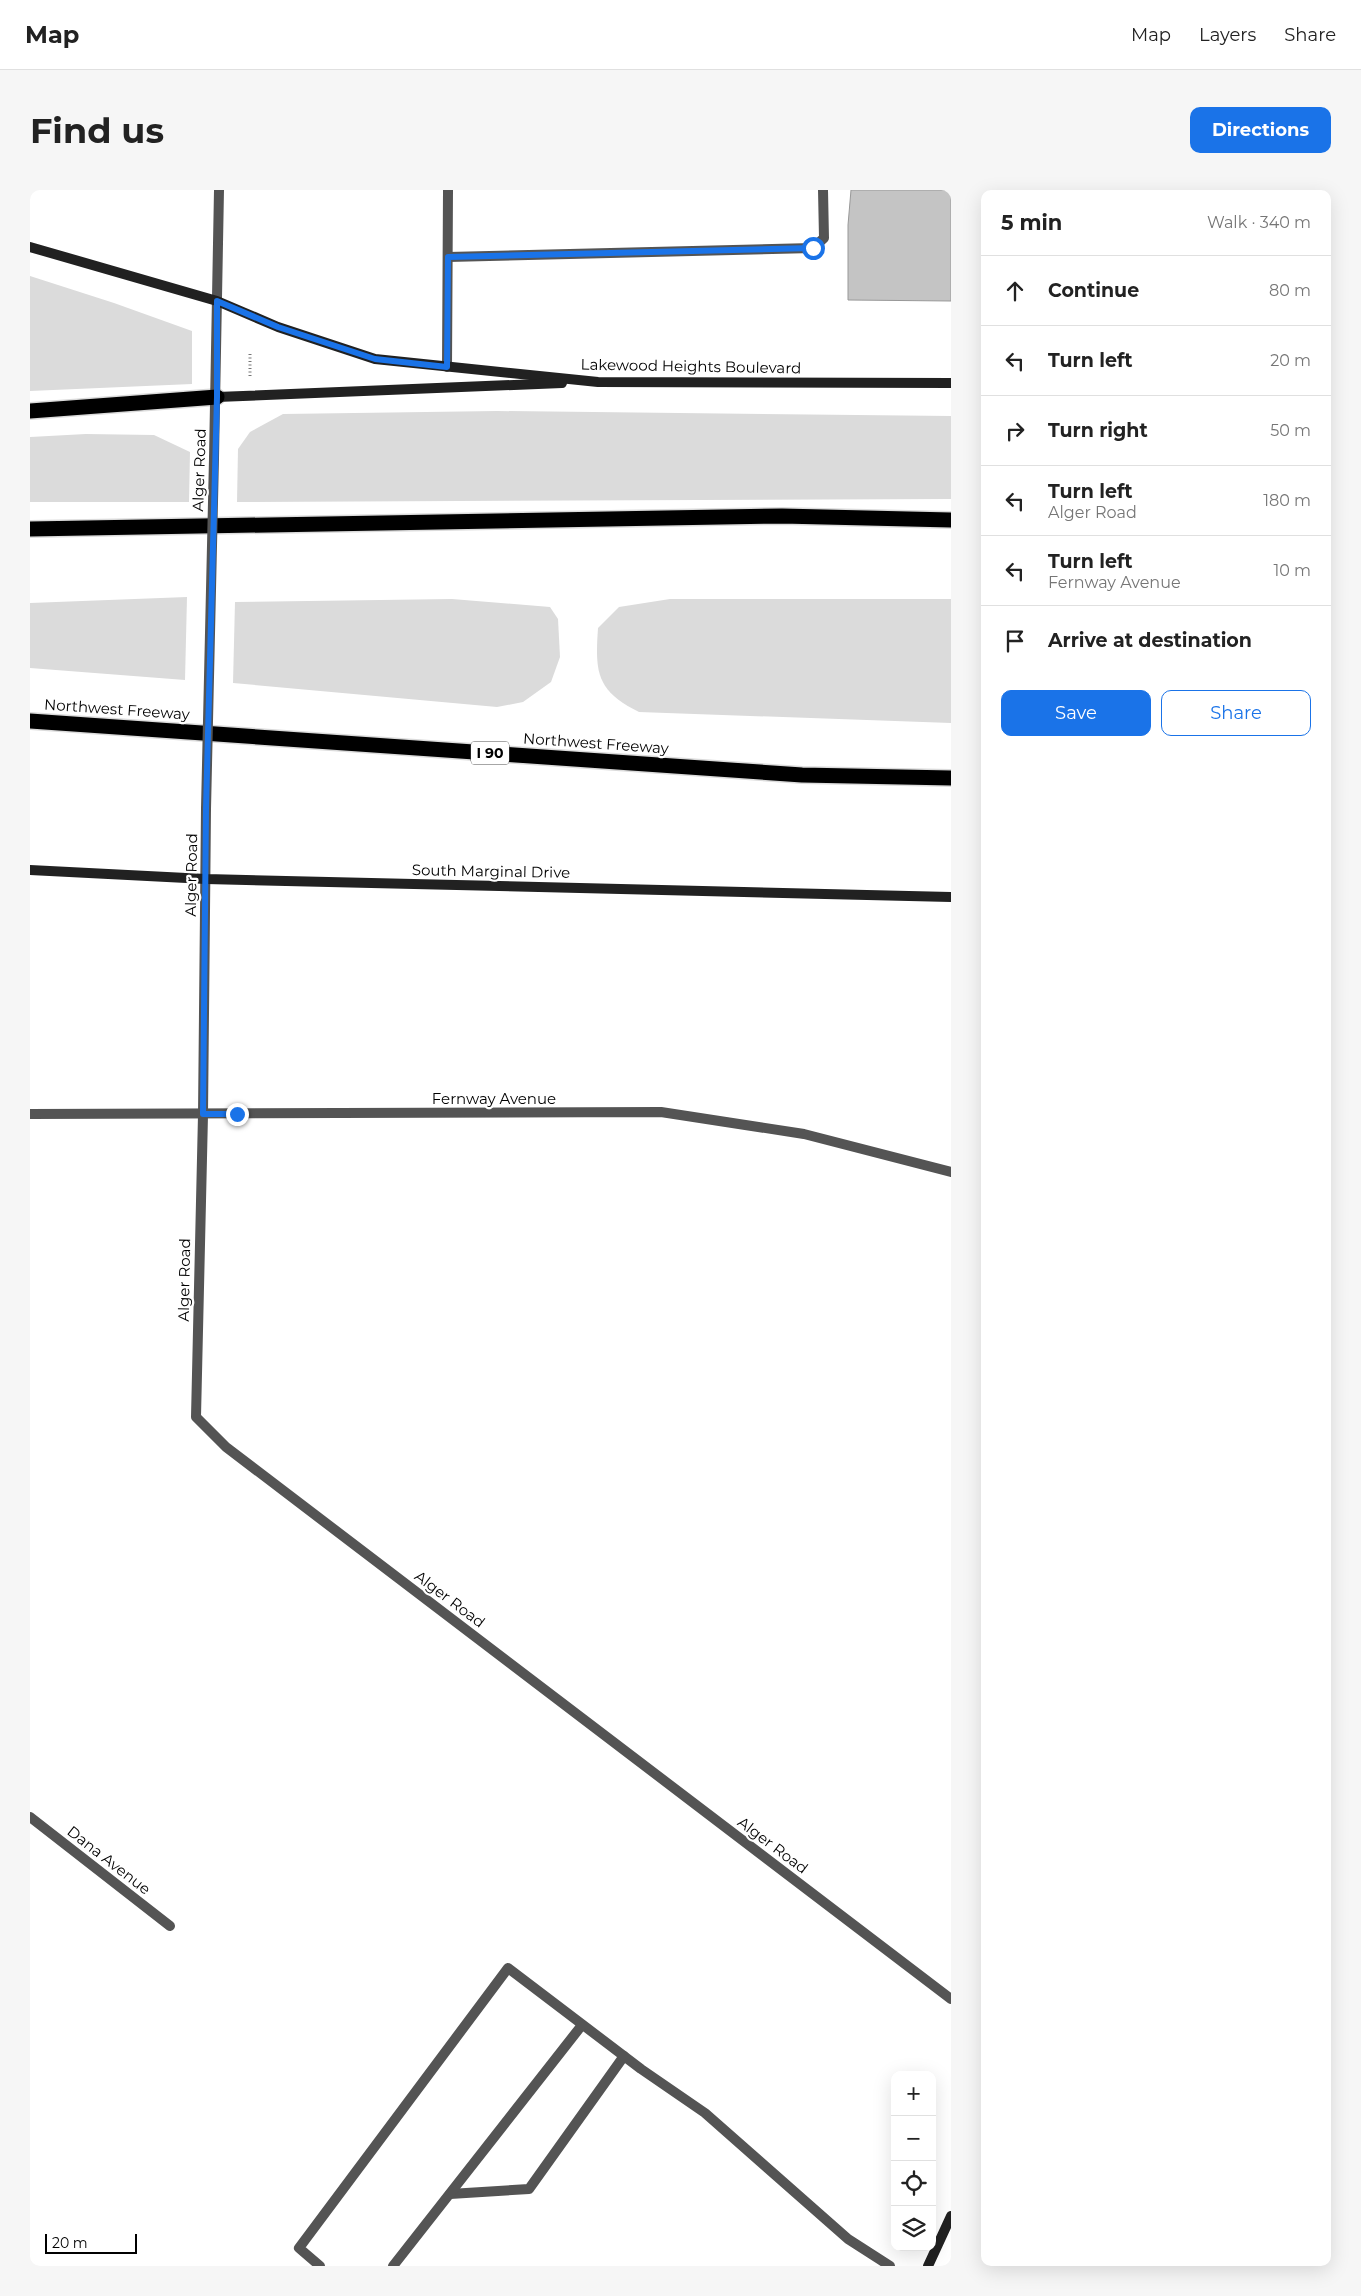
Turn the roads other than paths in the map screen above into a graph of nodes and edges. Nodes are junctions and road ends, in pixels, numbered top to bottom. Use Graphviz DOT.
graph roads {
  1 [pos="219,190"];
  2 [pos="448,190"];
  3 [pos="823,190"];
  4 [pos="30,247"];
  5 [pos="448,257"];
  6 [pos="217,301"];
  7 [pos="447,367"];
  8 [pos="598,382"];
  9 [pos="951,383"];
  10 [pos="217,397"];
  11 [pos="30,411"];
  12 [pos="951,520"];
  13 [pos="30,529"];
  14 [pos="30,721"];
  15 [pos="951,778"];
  16 [pos="30,870"];
  17 [pos="206,879"];
  18 [pos="951,897"];
  19 [pos="30,1114"];
  20 [pos="203,1114"];
  21 [pos="951,1172"];
  22 [pos="30,1817"];
  23 [pos="170,1926"];
  24 [pos="951,1999"];
  25 [pos="582,2025"];
  26 [pos="624,2056"];
  27 [pos="450,2194"];
  28 [pos="951,2216"];
  29 [pos="320,2266"];
  30 [pos="393,2266"];
  31 [pos="890,2266"];
  32 [pos="928,2266"];
  1 -- 6 [label="street, Alger Road"];
  2 -- 5 [label="street"];
  3 -- 5 [label="street"];
  4 -- 6 [label="main road, Lakewood Heights Boulevard"];
  5 -- 7 [label="street"];
  6 -- 7 [label="main road, Lakewood Heights Boulevard"];
  6 -- 10 [label="street, Alger Road"];
  7 -- 8 [label="main road, Lakewood Heights Boulevard"];
  8 -- 9 [label="main road, Lakewood Heights Boulevard"];
  8 -- 10 [label="main road"];
  10 -- 11 [label="highway"];
  10 -- 17 [label="street, Alger Road, bridge"];
  12 -- 13 [label="highway"];
  14 -- 15 [label="highway, Northwest Freeway / I 90"];
  16 -- 17 [label="main road, South Marginal Drive"];
  17 -- 18 [label="main road, South Marginal Drive"];
  17 -- 20 [label="street, Alger Road"];
  19 -- 20 [label="street, Fernway Avenue"];
  20 -- 21 [label="street, Fernway Avenue"];
  20 -- 24 [label="street, Alger Road"];
  22 -- 23 [label="street, Dana Avenue"];
  25 -- 26 [label="street"];
  25 -- 27 [label="street"];
  25 -- 29 [label="street"];
  26 -- 27 [label="street"];
  26 -- 31 [label="street"];
  27 -- 30 [label="street"];
  28 -- 32 [label="main road"];
}
